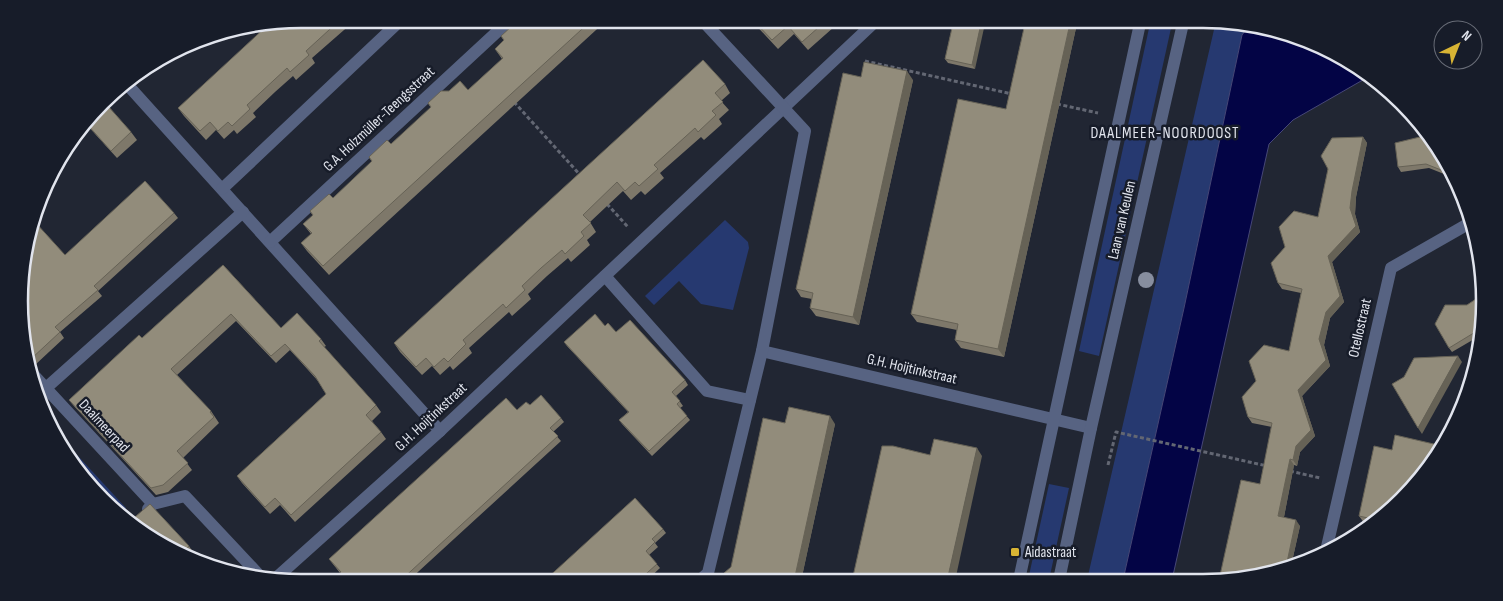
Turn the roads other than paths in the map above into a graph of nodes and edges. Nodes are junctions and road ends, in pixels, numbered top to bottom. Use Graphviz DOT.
graph roads {
  1 [pos="392,28"];
  2 [pos="501,28"];
  3 [pos="710,28"];
  4 [pos="868,28"];
  5 [pos="1139,28"];
  6 [pos="1182,28"];
  7 [pos="130,87"];
  8 [pos="784,107"];
  9 [pos="222,189"];
  10 [pos="242,212"];
  11 [pos="1465,226"];
  12 [pos="270,242"];
  13 [pos="605,276"];
  14 [pos="762,350"];
  15 [pos="40,382"];
  16 [pos="46,388"];
  17 [pos="750,400"];
  18 [pos="1054,418"];
  19 [pos="1091,428"];
  20 [pos="440,431"];
  21 [pos="153,504"];
  22 [pos="137,519"];
  23 [pos="1328,543"];
  24 [pos="254,569"];
  25 [pos="282,573"];
  26 [pos="707,574"];
  27 [pos="1020,574"];
  28 [pos="1060,574"];
  1 -- 9 [label="street"];
  2 -- 12 [label="street, G.A. Holzmüller-Teengsstraat"];
  3 -- 8 [label="street"];
  4 -- 8 [label="street, G.H. Hoijtinkstraat"];
  5 -- 18 [label="street, Laan van Keulen"];
  6 -- 19 [label="street, Laan van Keulen"];
  7 -- 9 [label="street"];
  8 -- 13 [label="street, G.H. Hoijtinkstraat"];
  8 -- 14 [label="street"];
  9 -- 10 [label="street"];
  10 -- 12 [label="street"];
  10 -- 16 [label="street"];
  11 -- 23 [label="street, Otellostraat"];
  12 -- 20 [label="street"];
  13 -- 17 [label="street"];
  13 -- 20 [label="street, G.H. Hoijtinkstraat"];
  14 -- 17 [label="street"];
  14 -- 18 [label="street, G.H. Hoijtinkstraat"];
  15 -- 16 [label="street, Daalmeerpad"];
  16 -- 21 [label="street, Daalmeerpad"];
  17 -- 26 [label="street"];
  18 -- 19 [label="street"];
  18 -- 27 [label="street, Laan van Keulen"];
  19 -- 28 [label="street, Laan van Keulen"];
  20 -- 25 [label="street, G.H. Hoijtinkstraat"];
  21 -- 22 [label="street"];
  21 -- 24 [label="street"];
}
